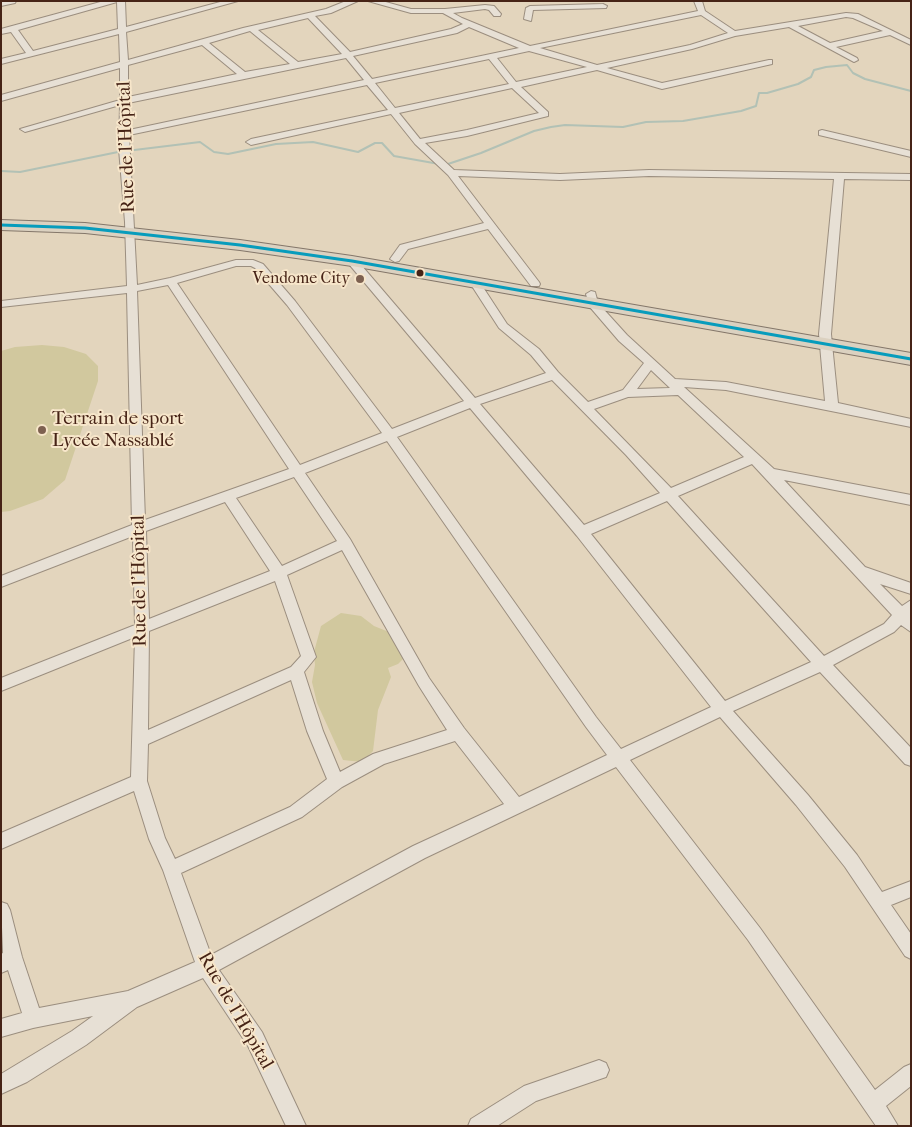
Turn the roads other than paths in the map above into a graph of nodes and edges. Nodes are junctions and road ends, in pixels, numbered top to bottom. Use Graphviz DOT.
graph roads {
  1 [pos="12,1"];
  2 [pos="114,1"];
  3 [pos="121,1"];
  4 [pos="234,1"];
  5 [pos="354,1"];
  6 [pos="372,1"];
  7 [pos="436,1"];
  8 [pos="698,1"];
  9 [pos="1,4"];
  10 [pos="529,5"];
  11 [pos="442,10"];
  12 [pos="603,10"];
  13 [pos="702,12"];
  14 [pos="497,14"];
  15 [pos="310,16"];
  16 [pos="528,19"];
  17 [pos="470,24"];
  18 [pos="789,24"];
  19 [pos="13,29"];
  20 [pos="252,29"];
  21 [pos="122,30"];
  22 [pos="609,30"];
  23 [pos="1,32"];
  24 [pos="891,32"];
  25 [pos="734,34"];
  26 [pos="205,43"];
  27 [pos="911,44"];
  28 [pos="828,46"];
  29 [pos="528,48"];
  30 [pos="31,55"];
  31 [pos="348,55"];
  32 [pos="491,56"];
  33 [pos="854,60"];
  34 [pos="1,62"];
  35 [pos="769,62"];
  36 [pos="124,65"];
  37 [pos="297,65"];
  38 [pos="596,68"];
  39 [pos="243,75"];
  40 [pos="369,82"];
  41 [pos="515,86"];
  42 [pos="1,98"];
  43 [pos="124,101"];
  44 [pos="394,112"];
  45 [pos="25,129"];
  46 [pos="124,132"];
  47 [pos="822,133"];
  48 [pos="251,142"];
  49 [pos="418,142"];
  50 [pos="911,154"];
  51 [pos="451,173"];
  52 [pos="839,176"];
  53 [pos="911,177"];
  54 [pos="4,223"];
  55 [pos="490,224"];
  56 [pos="130,227"];
  57 [pos="395,259"];
  58 [pos="352,262"];
  59 [pos="171,282"];
  60 [pos="475,283"];
  61 [pos="535,284"];
  62 [pos="131,289"];
  63 [pos="592,299"];
  64 [pos="1,304"];
  65 [pos="825,339"];
  66 [pos="911,348"];
  67 [pos="911,358"];
  68 [pos="651,362"];
  69 [pos="554,375"];
  70 [pos="678,387"];
  71 [pos="627,393"];
  72 [pos="471,403"];
  73 [pos="832,406"];
  74 [pos="587,407"];
  75 [pos="911,423"];
  76 [pos="389,434"];
  77 [pos="753,458"];
  78 [pos="297,471"];
  79 [pos="770,473"];
  80 [pos="669,494"];
  81 [pos="228,496"];
  82 [pos="911,500"];
  83 [pos="139,528"];
  84 [pos="582,532"];
  85 [pos="345,543"];
  86 [pos="861,571"];
  87 [pos="279,573"];
  88 [pos="1,582"];
  89 [pos="911,589"];
  90 [pos="908,616"];
  91 [pos="142,627"];
  92 [pos="822,664"];
  93 [pos="296,671"];
  94 [pos="1,685"];
  95 [pos="722,709"];
  96 [pos="458,733"];
  97 [pos="141,740"];
  98 [pos="618,758"];
  99 [pos="911,759"];
  100 [pos="139,781"];
  101 [pos="336,782"];
  102 [pos="516,806"];
  103 [pos="1,841"];
  104 [pos="170,869"];
  105 [pos="911,889"];
  106 [pos="878,902"];
  107 [pos="1,910"];
  108 [pos="911,950"];
  109 [pos="7,961"];
  110 [pos="206,966"];
  111 [pos="130,1000"];
  112 [pos="33,1019"];
  113 [pos="1,1028"];
  114 [pos="599,1070"];
  115 [pos="911,1074"];
  116 [pos="1,1084"];
  117 [pos="872,1104"];
  118 [pos="296,1126"];
  119 [pos="478,1126"];
  120 [pos="888,1126"];
  1 -- 9 [label="street"];
  2 -- 19 [label="street"];
  3 -- 21 [label="street, Rue de l'Hôpital"];
  4 -- 21 [label="street"];
  5 -- 15 [label="street"];
  6 -- 11 [label="street"];
  7 -- 11 [label="street"];
  8 -- 13 [label="street"];
  10 -- 12 [label="street"];
  10 -- 16 [label="street"];
  11 -- 14 [label="street"];
  11 -- 17 [label="street"];
  12 -- 22 [label="street"];
  13 -- 22 [label="street"];
  13 -- 25 [label="street"];
  15 -- 20 [label="street"];
  15 -- 31 [label="street"];
  17 -- 29 [label="street"];
  17 -- 31 [label="street"];
  18 -- 24 [label="street"];
  18 -- 25 [label="street"];
  18 -- 28 [label="street"];
  19 -- 23 [label="street"];
  19 -- 30 [label="street"];
  20 -- 26 [label="street"];
  20 -- 37 [label="street"];
  21 -- 30 [label="street"];
  21 -- 36 [label="street, Rue de l'Hôpital"];
  22 -- 29 [label="street"];
  24 -- 27 [label="street"];
  24 -- 28 [label="street"];
  25 -- 38 [label="street"];
  26 -- 36 [label="street"];
  26 -- 39 [label="street"];
  28 -- 33 [label="street"];
  29 -- 32 [label="street"];
  29 -- 38 [label="street"];
  30 -- 34 [label="street"];
  31 -- 37 [label="street"];
  31 -- 40 [label="street"];
  32 -- 40 [label="street"];
  32 -- 41 [label="street"];
  35 -- 38 [label="street"];
  36 -- 42 [label="street"];
  36 -- 43 [label="street, Rue de l'Hôpital"];
  37 -- 39 [label="street"];
  38 -- 41 [label="street"];
  39 -- 43 [label="street"];
  40 -- 44 [label="street"];
  40 -- 46 [label="street"];
  41 -- 44 [label="street"];
  41 -- 49 [label="street"];
  43 -- 45 [label="street"];
  43 -- 46 [label="street, Rue de l'Hôpital"];
  44 -- 48 [label="street"];
  44 -- 49 [label="street"];
  46 -- 56 [label="street, Rue de l'Hôpital"];
  47 -- 50 [label="street"];
  49 -- 51 [label="street"];
  51 -- 52 [label="street"];
  51 -- 55 [label="street"];
  52 -- 53 [label="street"];
  52 -- 65 [label="street"];
  54 -- 56 [label="highway"];
  55 -- 57 [label="street"];
  55 -- 61 [label="street"];
  56 -- 57 [label="highway"];
  56 -- 58 [label="highway"];
  56 -- 62 [label="street, Rue de l'Hôpital"];
  57 -- 61 [label="highway"];
  58 -- 60 [label="highway"];
  58 -- 72 [label="street"];
  59 -- 62 [label="street"];
  59 -- 76 [label="street"];
  59 -- 78 [label="street"];
  60 -- 63 [label="highway"];
  60 -- 69 [label="street"];
  61 -- 63 [label="highway"];
  62 -- 64 [label="street"];
  62 -- 83 [label="street, Rue de l'Hôpital"];
  63 -- 65 [label="highway"];
  63 -- 68 [label="street"];
  65 -- 66 [label="highway"];
  65 -- 67 [label="highway"];
  65 -- 73 [label="street"];
  68 -- 70 [label="street"];
  68 -- 71 [label="street"];
  69 -- 72 [label="street"];
  69 -- 74 [label="street"];
  70 -- 71 [label="street"];
  70 -- 73 [label="street"];
  70 -- 77 [label="street"];
  71 -- 74 [label="street"];
  72 -- 76 [label="street"];
  72 -- 84 [label="street"];
  73 -- 75 [label="street"];
  74 -- 80 [label="street"];
  76 -- 78 [label="street"];
  76 -- 98 [label="street"];
  77 -- 79 [label="street"];
  77 -- 80 [label="street"];
  78 -- 81 [label="street"];
  78 -- 85 [label="street"];
  79 -- 82 [label="street"];
  79 -- 86 [label="street"];
  80 -- 84 [label="street"];
  80 -- 92 [label="street"];
  81 -- 83 [label="street"];
  81 -- 87 [label="street"];
  83 -- 88 [label="street"];
  83 -- 91 [label="street, Rue de l'Hôpital"];
  84 -- 95 [label="street"];
  85 -- 87 [label="street"];
  85 -- 96 [label="street"];
  86 -- 89 [label="street"];
  86 -- 90 [label="street"];
  87 -- 91 [label="street"];
  87 -- 93 [label="street"];
  90 -- 92 [label="street"];
  91 -- 94 [label="street"];
  91 -- 97 [label="street, Rue de l'Hôpital"];
  92 -- 95 [label="street"];
  92 -- 99 [label="street"];
  93 -- 97 [label="street"];
  93 -- 101 [label="street"];
  95 -- 98 [label="street"];
  95 -- 106 [label="street"];
  96 -- 101 [label="street"];
  96 -- 102 [label="street"];
  97 -- 100 [label="street, Rue de l'Hôpital"];
  98 -- 102 [label="street"];
  98 -- 117 [label="street"];
  100 -- 103 [label="street"];
  100 -- 104 [label="street, Rue de l'Hôpital"];
  101 -- 104 [label="street"];
  102 -- 110 [label="street"];
  104 -- 110 [label="street, Rue de l'Hôpital"];
  105 -- 106 [label="street"];
  106 -- 108 [label="street"];
  107 -- 109 [label="street"];
  109 -- 112 [label="street"];
  110 -- 111 [label="street"];
  110 -- 118 [label="street, Rue de l'Hôpital"];
  111 -- 112 [label="street"];
  111 -- 116 [label="street"];
  112 -- 113 [label="street"];
  114 -- 119 [label="street"];
  115 -- 117 [label="street"];
  117 -- 120 [label="street"];
}
